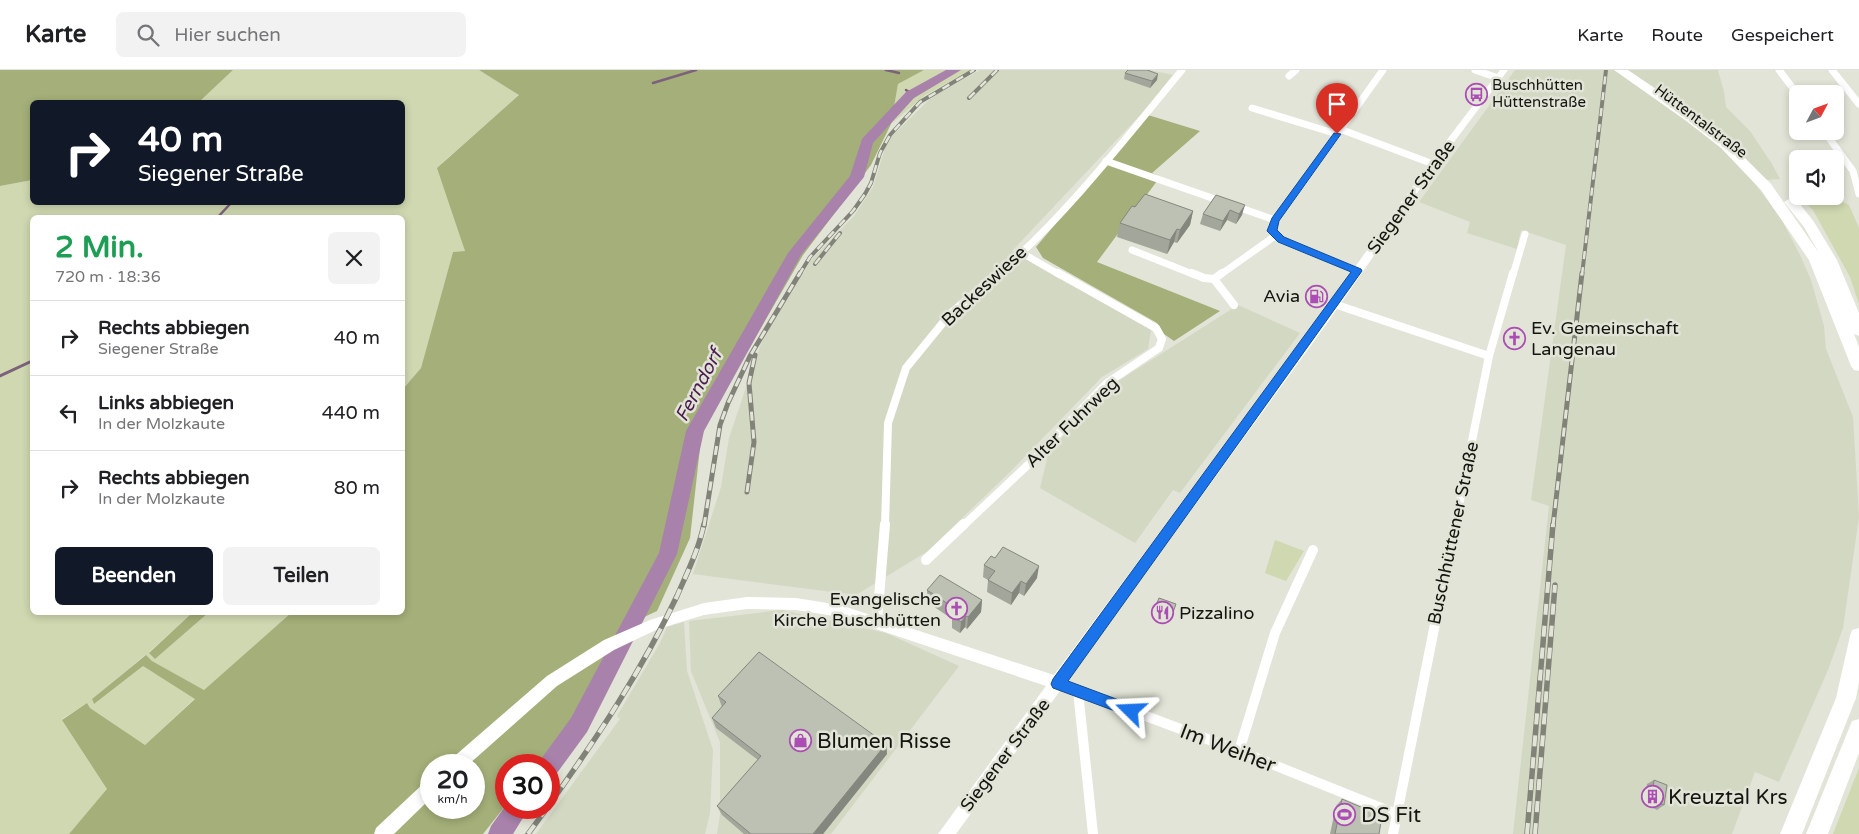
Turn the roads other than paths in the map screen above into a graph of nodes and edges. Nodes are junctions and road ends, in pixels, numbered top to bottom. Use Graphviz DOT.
graph roads {
  1 [pos="1182,70"];
  2 [pos="1296,70"];
  3 [pos="1383,70"];
  4 [pos="1475,70"];
  5 [pos="1620,70"];
  6 [pos="1630,70"];
  7 [pos="1778,70"];
  8 [pos="1832,70"];
  9 [pos="1501,74"];
  10 [pos="1289,76"];
  11 [pos="1790,85"];
  12 [pos="1859,104"];
  13 [pos="1252,108"];
  14 [pos="1338,131"];
  15 [pos="1831,140"];
  16 [pos="1106,160"];
  17 [pos="1433,164"];
  18 [pos="1858,186"];
  19 [pos="1773,187"];
  20 [pos="1859,194"];
  21 [pos="1275,220"];
  22 [pos="1526,234"];
  23 [pos="1275,236"];
  24 [pos="1132,250"];
  25 [pos="1022,253"];
  26 [pos="1357,271"];
  27 [pos="1214,279"];
  28 [pos="1334,304"];
  29 [pos="1234,305"];
  30 [pos="1859,331"];
  31 [pos="1489,356"];
  32 [pos="1859,366"];
  33 [pos="1313,550"];
  34 [pos="926,560"];
  35 [pos="877,622"];
  36 [pos="1859,636"];
  37 [pos="1058,684"];
  38 [pos="1078,691"];
  39 [pos="1859,728"];
  40 [pos="1239,751"];
  41 [pos="469,754"];
  42 [pos="420,798"];
  43 [pos="1396,814"];
  44 [pos="382,834"];
  45 [pos="946,834"];
  46 [pos="1093,834"];
  47 [pos="1393,834"];
  48 [pos="1791,834"];
  49 [pos="1817,834"];
  1 -- 16 [label="street, Backeswiese"];
  2 -- 10 [label="street"];
  3 -- 14 [label="street"];
  4 -- 9 [label="street"];
  5 -- 19 [label="highway, Hüttentalstraße"];
  6 -- 19 [label="highway, Hüttentalstraße"];
  7 -- 11 [label="street"];
  8 -- 12 [label="street"];
  9 -- 17 [label="main road, Siegener Straße"];
  13 -- 14 [label="street"];
  14 -- 17 [label="street"];
  14 -- 21 [label="street"];
  15 -- 18 [label="street"];
  16 -- 21 [label="street"];
  16 -- 25 [label="street, Backeswiese"];
  17 -- 26 [label="main road, Siegener Straße"];
  18 -- 20 [label="street"];
  19 -- 30 [label="highway, Hüttentalstraße"];
  19 -- 32 [label="highway, Hüttentalstraße"];
  21 -- 23 [label="street"];
  22 -- 31 [label="street, Buschhüttener Straße"];
  23 -- 26 [label="street"];
  23 -- 27 [label="street"];
  24 -- 27 [label="street"];
  25 -- 34 [label="street, Alter Fuhrweg"];
  25 -- 35 [label="street, Backeswiese"];
  26 -- 28 [label="main road, Siegener Straße"];
  27 -- 29 [label="street"];
  28 -- 31 [label="street"];
  28 -- 37 [label="main road, Siegener Straße"];
  31 -- 43 [label="street, Buschhüttener Straße"];
  33 -- 40 [label="street"];
  35 -- 37 [label="main road"];
  35 -- 41 [label="main road"];
  36 -- 48 [label="highway"];
  37 -- 38 [label="street, Im Weiher"];
  37 -- 45 [label="main road, Siegener Straße"];
  38 -- 40 [label="street, Im Weiher"];
  38 -- 46 [label="street"];
  39 -- 49 [label="highway"];
  40 -- 43 [label="street, Im Weiher"];
  42 -- 44 [label="main road"];
  43 -- 47 [label="street, Buschhüttener Straße"];
}
